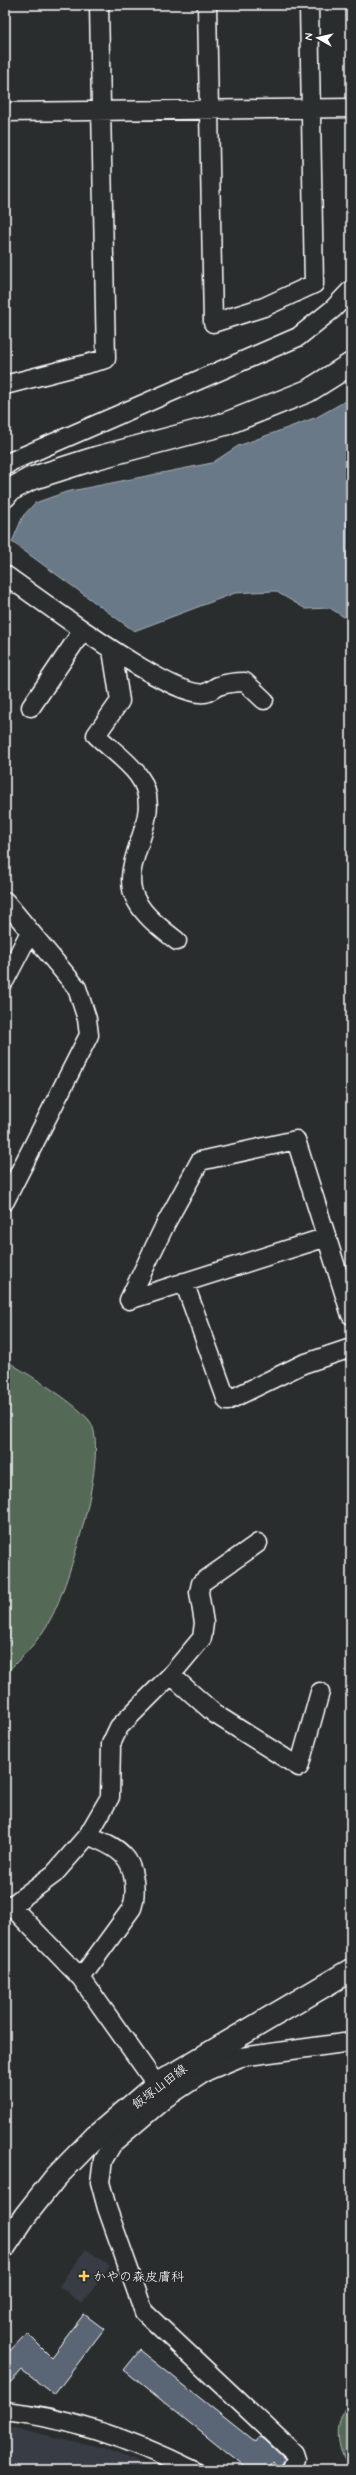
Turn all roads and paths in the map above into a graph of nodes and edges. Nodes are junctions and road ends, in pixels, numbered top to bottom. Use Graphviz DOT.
graph roads {
  1 [pos="99,5"];
  2 [pos="207,5"];
  3 [pos="309,5"];
  4 [pos="311,108"];
  5 [pos="351,108"];
  6 [pos="208,110"];
  7 [pos="5,112"];
  8 [pos="100,112"];
  9 [pos="351,290"];
  10 [pos="351,364"];
  11 [pos="5,385"];
  12 [pos="5,466"];
  13 [pos="5,496"];
  14 [pos="5,575"];
  15 [pos="83,630"];
  16 [pos="112,650"];
  17 [pos="264,700"];
  18 [pos="31,707"];
  19 [pos="5,901"];
  20 [pos="30,932"];
  21 [pos="177,940"];
  22 [pos="5,980"];
  23 [pos="5,1201"];
  24 [pos="327,1237"];
  25 [pos="184,1282"];
  26 [pos="351,1315"];
  27 [pos="351,1348"];
  28 [pos="258,1543"];
  29 [pos="171,1675"];
  30 [pos="320,1692"];
  31 [pos="88,1835"];
  32 [pos="8,1905"];
  33 [pos="351,1970"];
  34 [pos="81,1978"];
  35 [pos="351,2042"];
  36 [pos="161,2091"];
  37 [pos="5,2246"];
  38 [pos="5,2411"];
  39 [pos="193,2470"];
  40 [pos="291,2470"];
  1 -- 8 [label="street"];
  2 -- 6 [label="street"];
  3 -- 4 [label="street"];
  4 -- 5 [label="street"];
  4 -- 6 [label="street"];
  4 -- 6 [label="street"];
  6 -- 8 [label="street"];
  7 -- 8 [label="street"];
  8 -- 11 [label="street"];
  9 -- 12 [label="street"];
  10 -- 13 [label="main road"];
  14 -- 15 [label="street"];
  15 -- 16 [label="street"];
  15 -- 18 [label="street"];
  16 -- 17 [label="street"];
  16 -- 21 [label="street"];
  19 -- 20 [label="street"];
  20 -- 22 [label="street"];
  20 -- 23 [label="street"];
  24 -- 25 [label="street"];
  24 -- 25 [label="street"];
  24 -- 26 [label="street"];
  25 -- 27 [label="street"];
  28 -- 29 [label="street"];
  29 -- 30 [label="street"];
  29 -- 31 [label="street"];
  31 -- 32 [label="street"];
  31 -- 34 [label="street"];
  32 -- 34 [label="street"];
  33 -- 36 [label="main road, 飯塚山田線"];
  34 -- 36 [label="street"];
  35 -- 36 [label="street"];
  36 -- 37 [label="main road, 飯塚山田線"];
  36 -- 40 [label="street"];
  38 -- 39 [label="street"];
}
